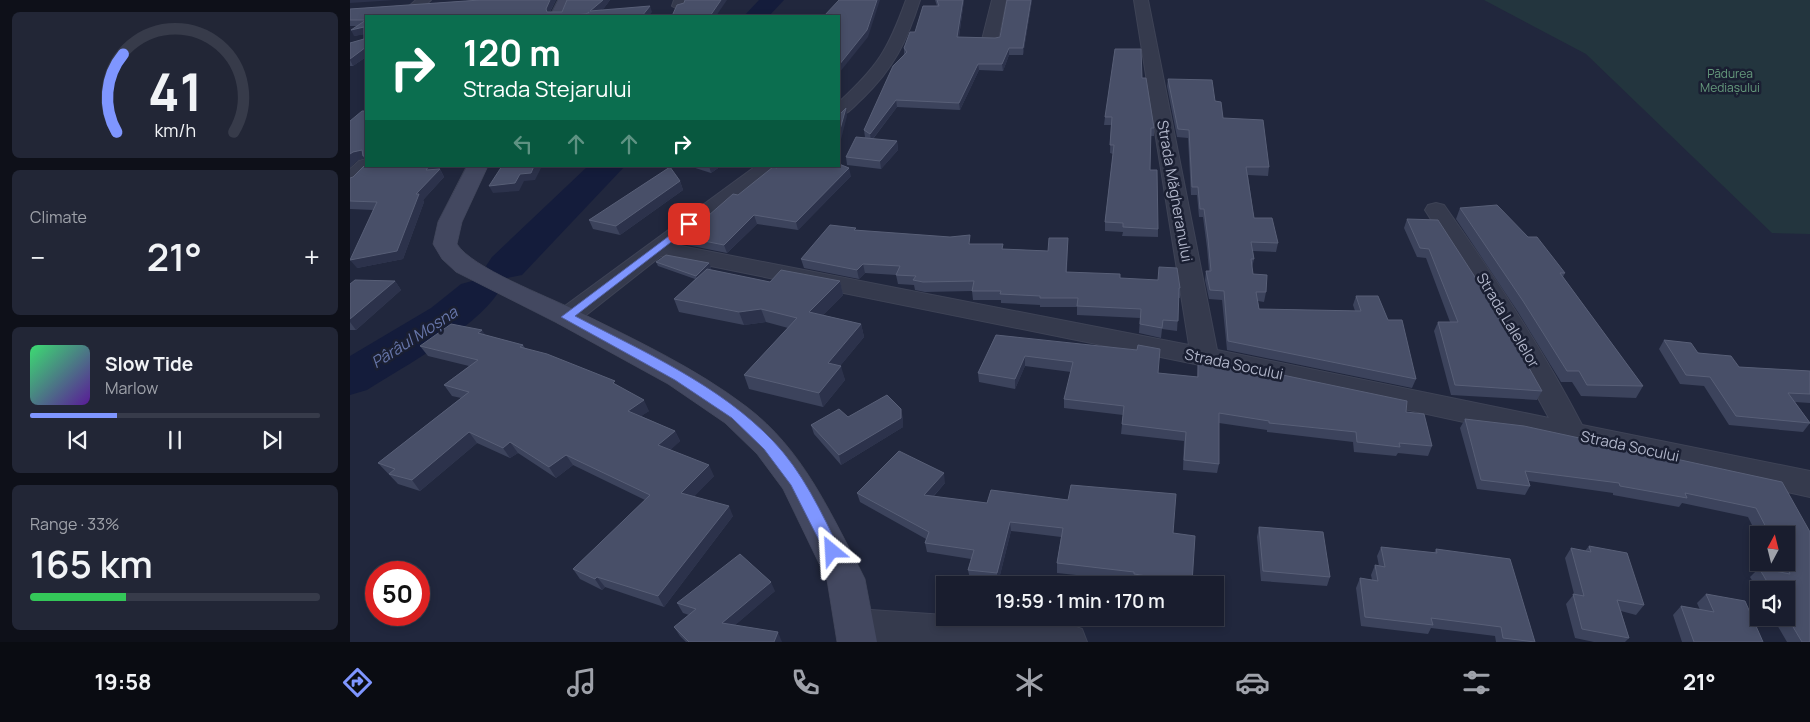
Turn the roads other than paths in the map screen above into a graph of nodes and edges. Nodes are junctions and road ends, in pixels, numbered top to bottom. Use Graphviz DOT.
graph roads {
  1 [pos="565,0"];
  2 [pos="913,0"];
  3 [pos="999,0"];
  4 [pos="1141,0"];
  5 [pos="427,3"];
  6 [pos="394,6"];
  7 [pos="407,15"];
  8 [pos="558,15"];
  9 [pos="990,40"];
  10 [pos="840,111"];
  11 [pos="365,166"];
  12 [pos="478,167"];
  13 [pos="768,167"];
  14 [pos="350,180"];
  15 [pos="1436,210"];
  16 [pos="657,248"];
  17 [pos="567,317"];
  18 [pos="1205,358"];
  19 [pos="1572,434"];
  20 [pos="1810,484"];
  21 [pos="857,634"];
  22 [pos="1068,642"];
  1 -- 8 [label="main road"];
  2 -- 10 [label="street"];
  3 -- 9 [label="street"];
  4 -- 18 [label="street, Strada Măgheranului"];
  5 -- 6 [label="street"];
  5 -- 7 [label="street"];
  11 -- 14 [label="street"];
  12 -- 17 [label="main road"];
  13 -- 16 [label="street"];
  15 -- 19 [label="street, Strada Lalelelor"];
  16 -- 17 [label="street"];
  16 -- 18 [label="street, Strada Socului"];
  17 -- 21 [label="main road"];
  18 -- 19 [label="street, Strada Socului"];
  19 -- 20 [label="street, Strada Socului"];
  21 -- 22 [label="street"];
}
